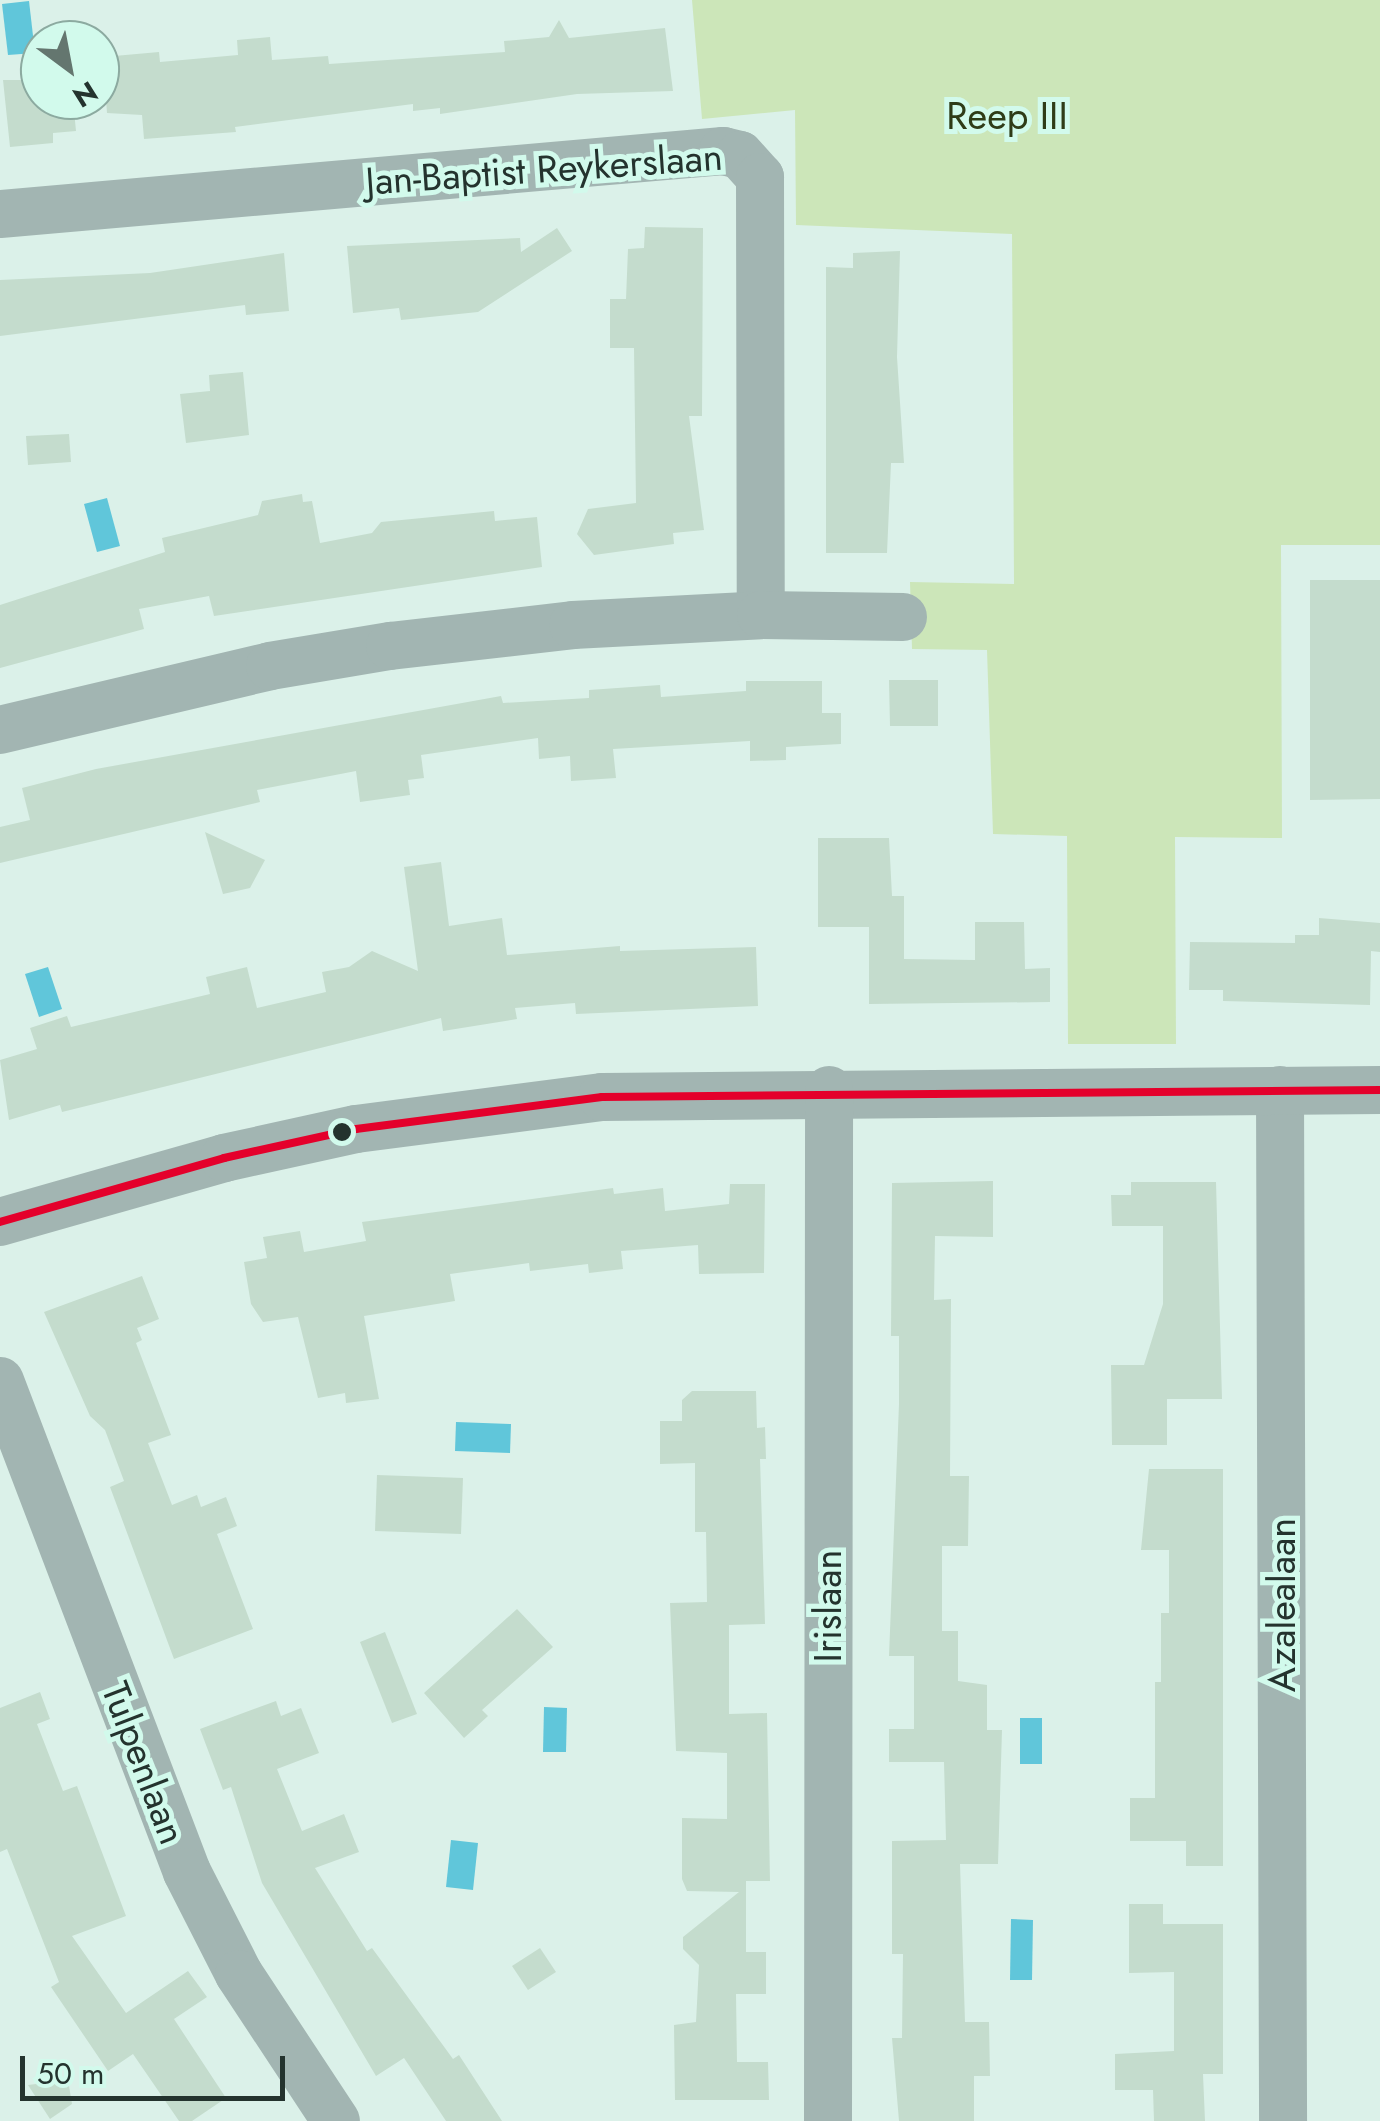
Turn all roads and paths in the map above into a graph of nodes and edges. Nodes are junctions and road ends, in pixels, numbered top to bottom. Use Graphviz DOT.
graph roads {
  1 [pos="0,214"];
  2 [pos="761,614"];
  3 [pos="903,617"];
  4 [pos="0,730"];
  5 [pos="829,1090"];
  6 [pos="1280,1090"];
  7 [pos="1380,1090"];
  8 [pos="0,1222"];
  9 [pos="0,1381"];
  10 [pos="336,2121"];
  11 [pos="828,2121"];
  12 [pos="1283,2121"];
  1 -- 2 [label="street, Jan-Baptist Reykerslaan"];
  2 -- 3 [label="street"];
  2 -- 4 [label="street"];
  5 -- 6 [label="street"];
  5 -- 8 [label="street"];
  5 -- 11 [label="street, Irislaan"];
  6 -- 7 [label="street"];
  6 -- 12 [label="street, Azalealaan"];
  9 -- 10 [label="street, Tulpenlaan"];
}
